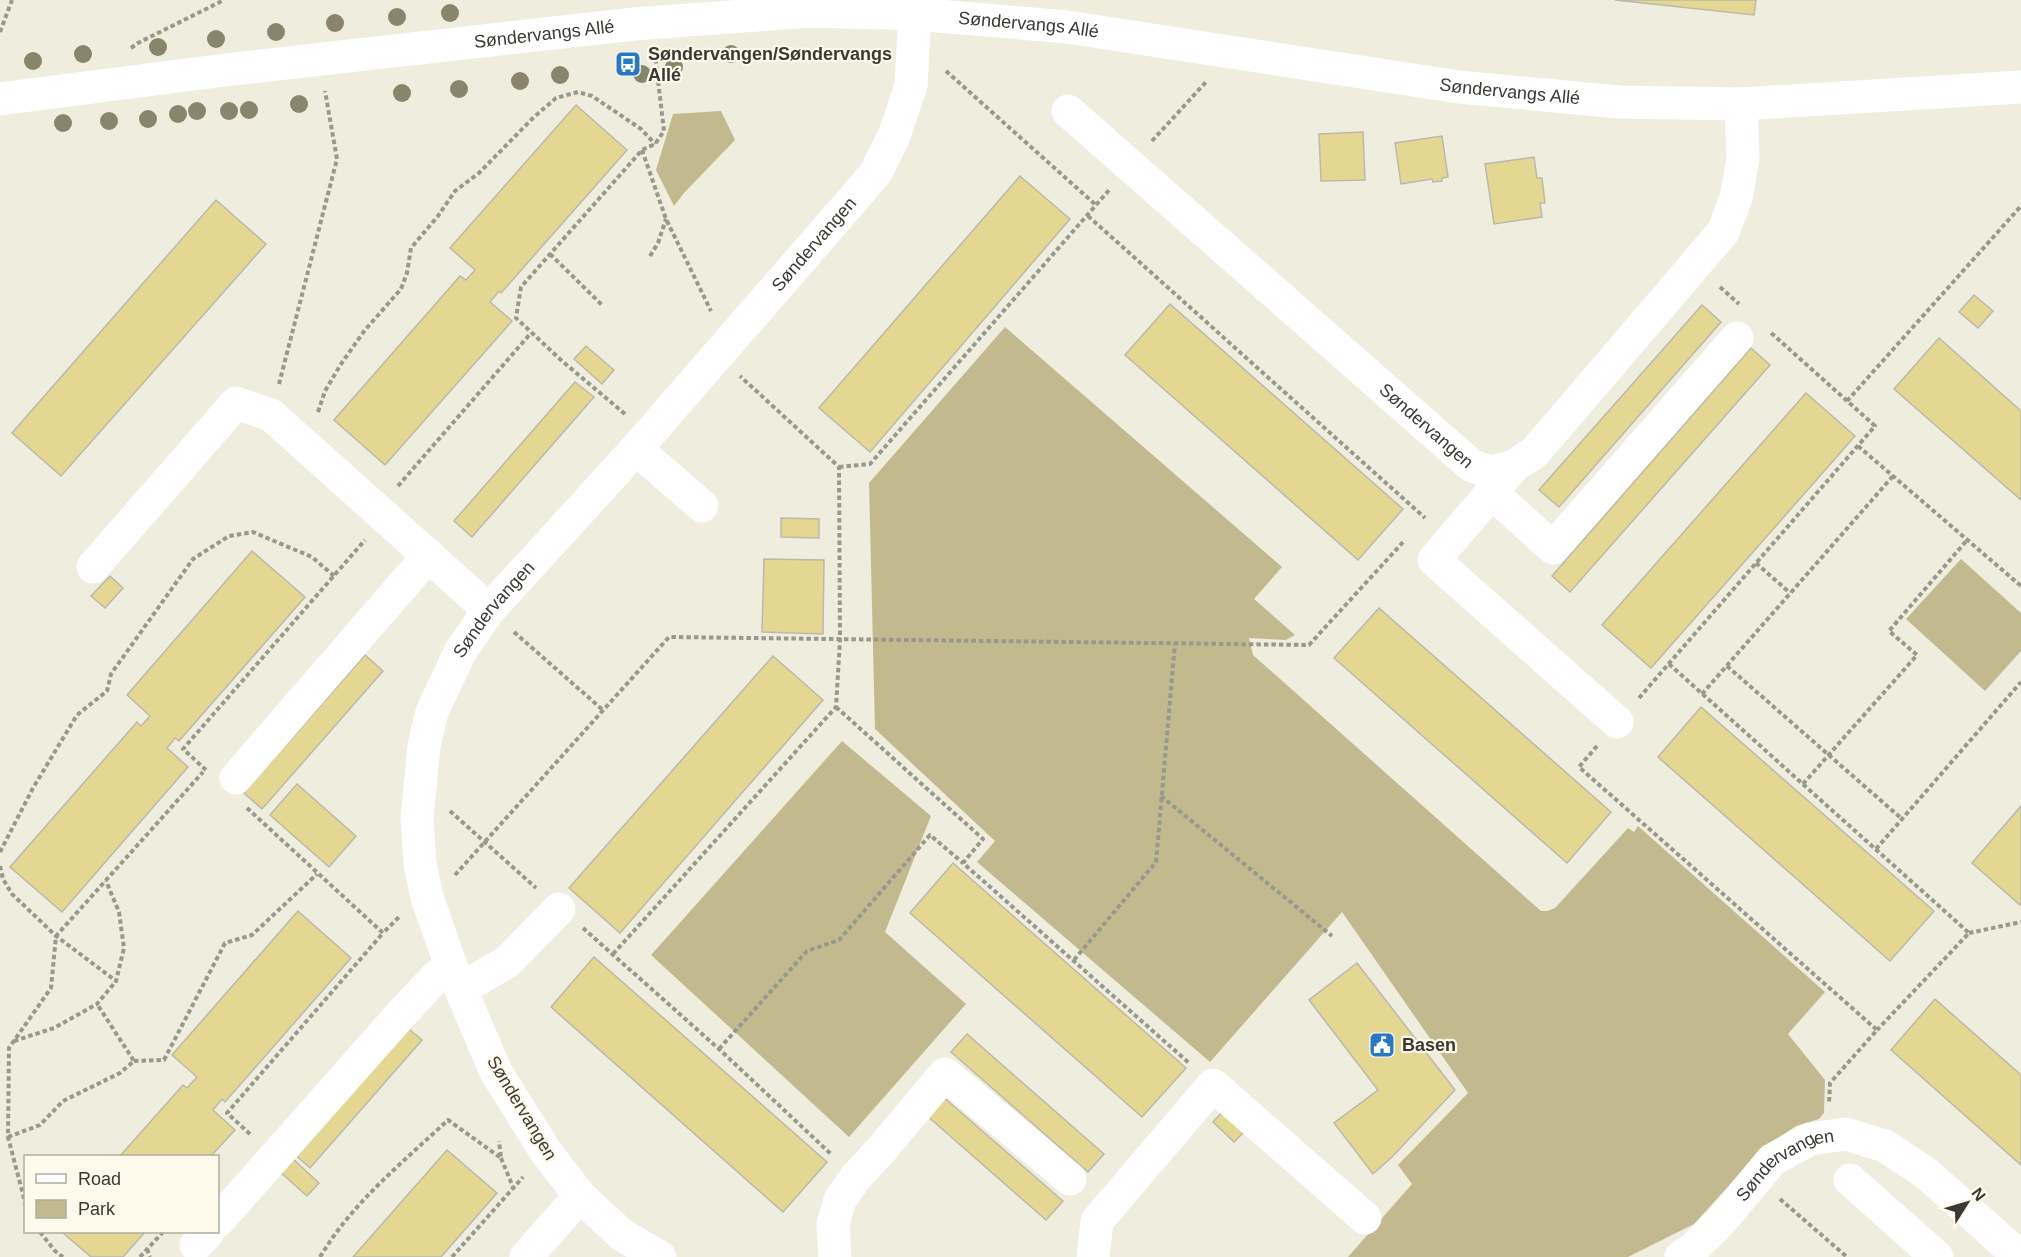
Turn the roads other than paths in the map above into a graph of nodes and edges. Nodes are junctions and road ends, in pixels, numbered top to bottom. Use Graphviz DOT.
graph roads {
  1 [pos="914,28"];
  2 [pos="2021,87"];
  3 [pos="0,99"];
  4 [pos="1741,104"];
  5 [pos="1068,111"];
  6 [pos="1748,324"];
  7 [pos="642,442"];
  8 [pos="1514,466"];
  9 [pos="1491,492"];
  10 [pos="702,506"];
  11 [pos="429,555"];
  12 [pos="93,567"];
  13 [pos="489,610"];
  14 [pos="1617,722"];
  15 [pos="236,778"];
  16 [pos="559,909"];
  17 [pos="456,979"];
  18 [pos="1070,1179"];
  19 [pos="1850,1180"];
  20 [pos="580,1196"];
  21 [pos="1365,1218"];
  22 [pos="219,1219"];
  23 [pos="2000,1250"];
  24 [pos="526,1257"];
  25 [pos="660,1257"];
  26 [pos="835,1257"];
  27 [pos="1093,1257"];
  28 [pos="1681,1257"];
  29 [pos="1936,1257"];
  1 -- 3 [label="street, Søndervangs Allé"];
  1 -- 4 [label="street, Søndervangs Allé"];
  1 -- 7 [label="street, Søndervangen"];
  2 -- 4 [label="street, Søndervangs Allé"];
  4 -- 8 [label="street, Søndervangen"];
  5 -- 8 [label="street, Søndervangen"];
  6 -- 9 [label="street"];
  7 -- 10 [label="street"];
  7 -- 13 [label="street, Søndervangen"];
  8 -- 9 [label="street"];
  9 -- 14 [label="street"];
  11 -- 12 [label="street"];
  11 -- 13 [label="street"];
  11 -- 15 [label="street"];
  13 -- 17 [label="street, Søndervangen"];
  16 -- 17 [label="street"];
  17 -- 20 [label="street, Søndervangen"];
  17 -- 22 [label="street"];
  18 -- 26 [label="street"];
  19 -- 29 [label="street"];
  20 -- 24 [label="street"];
  20 -- 25 [label="street, Søndervangen"];
  21 -- 27 [label="street"];
  23 -- 28 [label="street, Søndervangen"];
}
